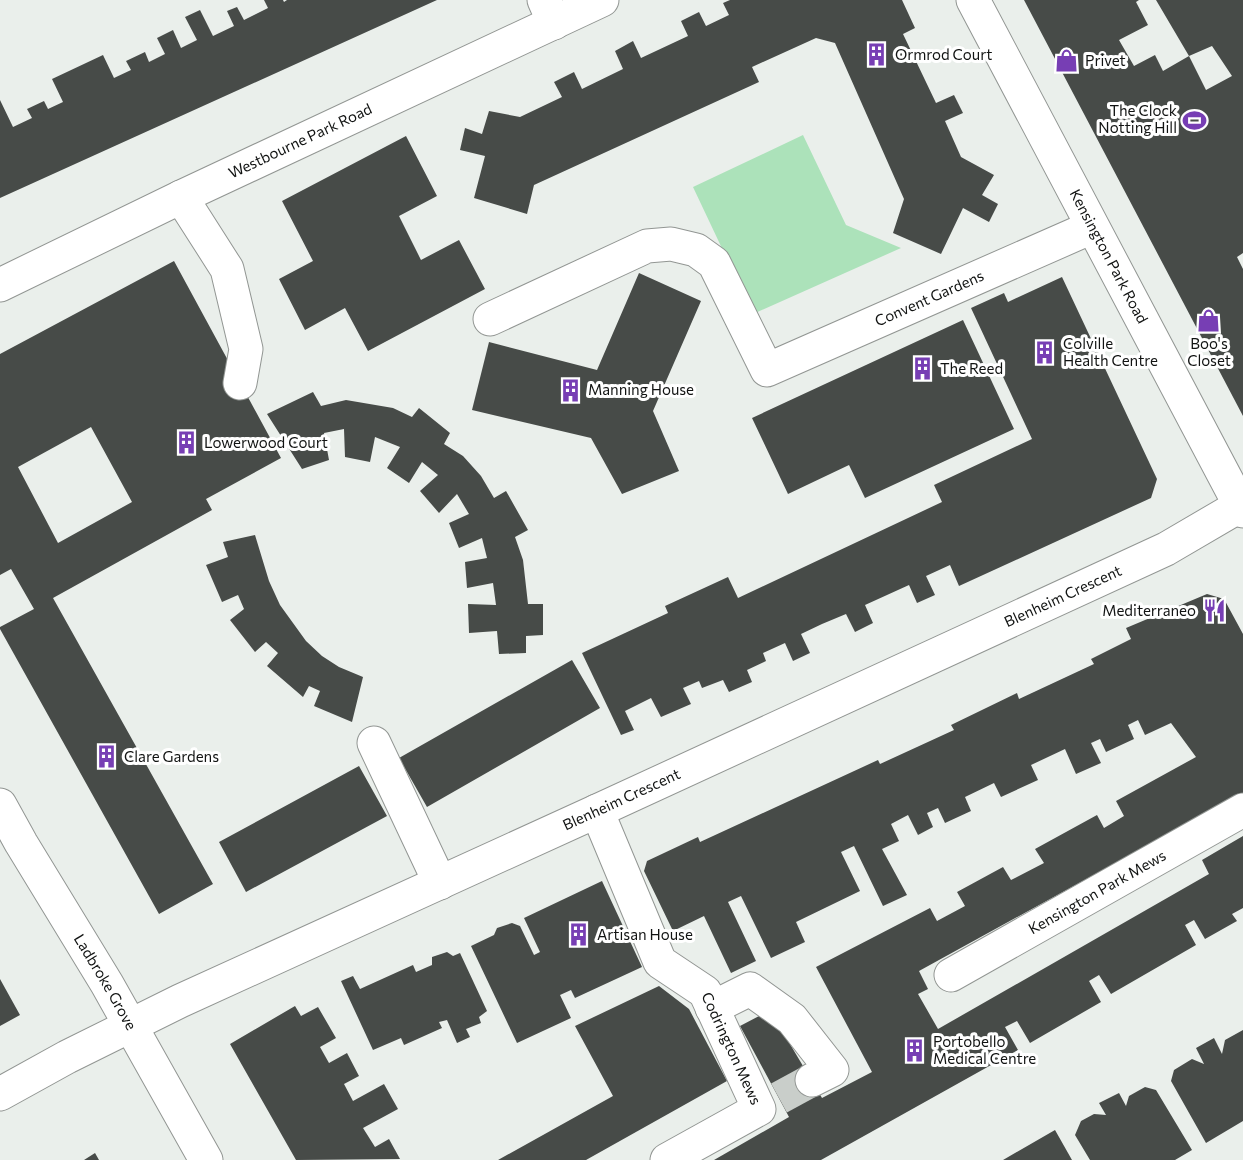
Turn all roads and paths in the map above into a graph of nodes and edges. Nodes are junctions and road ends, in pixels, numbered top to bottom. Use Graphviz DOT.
graph roads {
  1 [pos="602,0"];
  2 [pos="973,0"];
  3 [pos="549,11"];
  4 [pos="181,197"];
  5 [pos="1092,227"];
  6 [pos="0,285"];
  7 [pos="490,319"];
  8 [pos="240,382"];
  9 [pos="1242,507"];
  10 [pos="374,743"];
  11 [pos="0,805"];
  12 [pos="1243,810"];
  13 [pos="597,812"];
  14 [pos="440,883"];
  15 [pos="951,975"];
  16 [pos="712,1008"];
  17 [pos="130,1025"];
  18 [pos="812,1080"];
  19 [pos="0,1094"];
  20 [pos="206,1160"];
  21 [pos="667,1160"];
  1 -- 3 [label="street, Westbourne Park Road"];
  2 -- 5 [label="street, Kensington Park Road"];
  3 -- 4 [label="street, Westbourne Park Road"];
  4 -- 6 [label="street, Westbourne Park Road"];
  4 -- 8 [label="street"];
  5 -- 7 [label="street, Convent Gardens"];
  5 -- 9 [label="street, Kensington Park Road"];
  9 -- 13 [label="street, Blenheim Crescent"];
  10 -- 14 [label="street"];
  11 -- 17 [label="street, Ladbroke Grove"];
  12 -- 15 [label="street, Kensington Park Mews"];
  13 -- 14 [label="street, Blenheim Crescent"];
  13 -- 16 [label="street, Codrington Mews"];
  14 -- 17 [label="street, Blenheim Crescent"];
  16 -- 18 [label="street"];
  16 -- 21 [label="street, Codrington Mews"];
  17 -- 19 [label="street, Blenheim Crescent"];
  17 -- 20 [label="street, Ladbroke Grove"];
}
